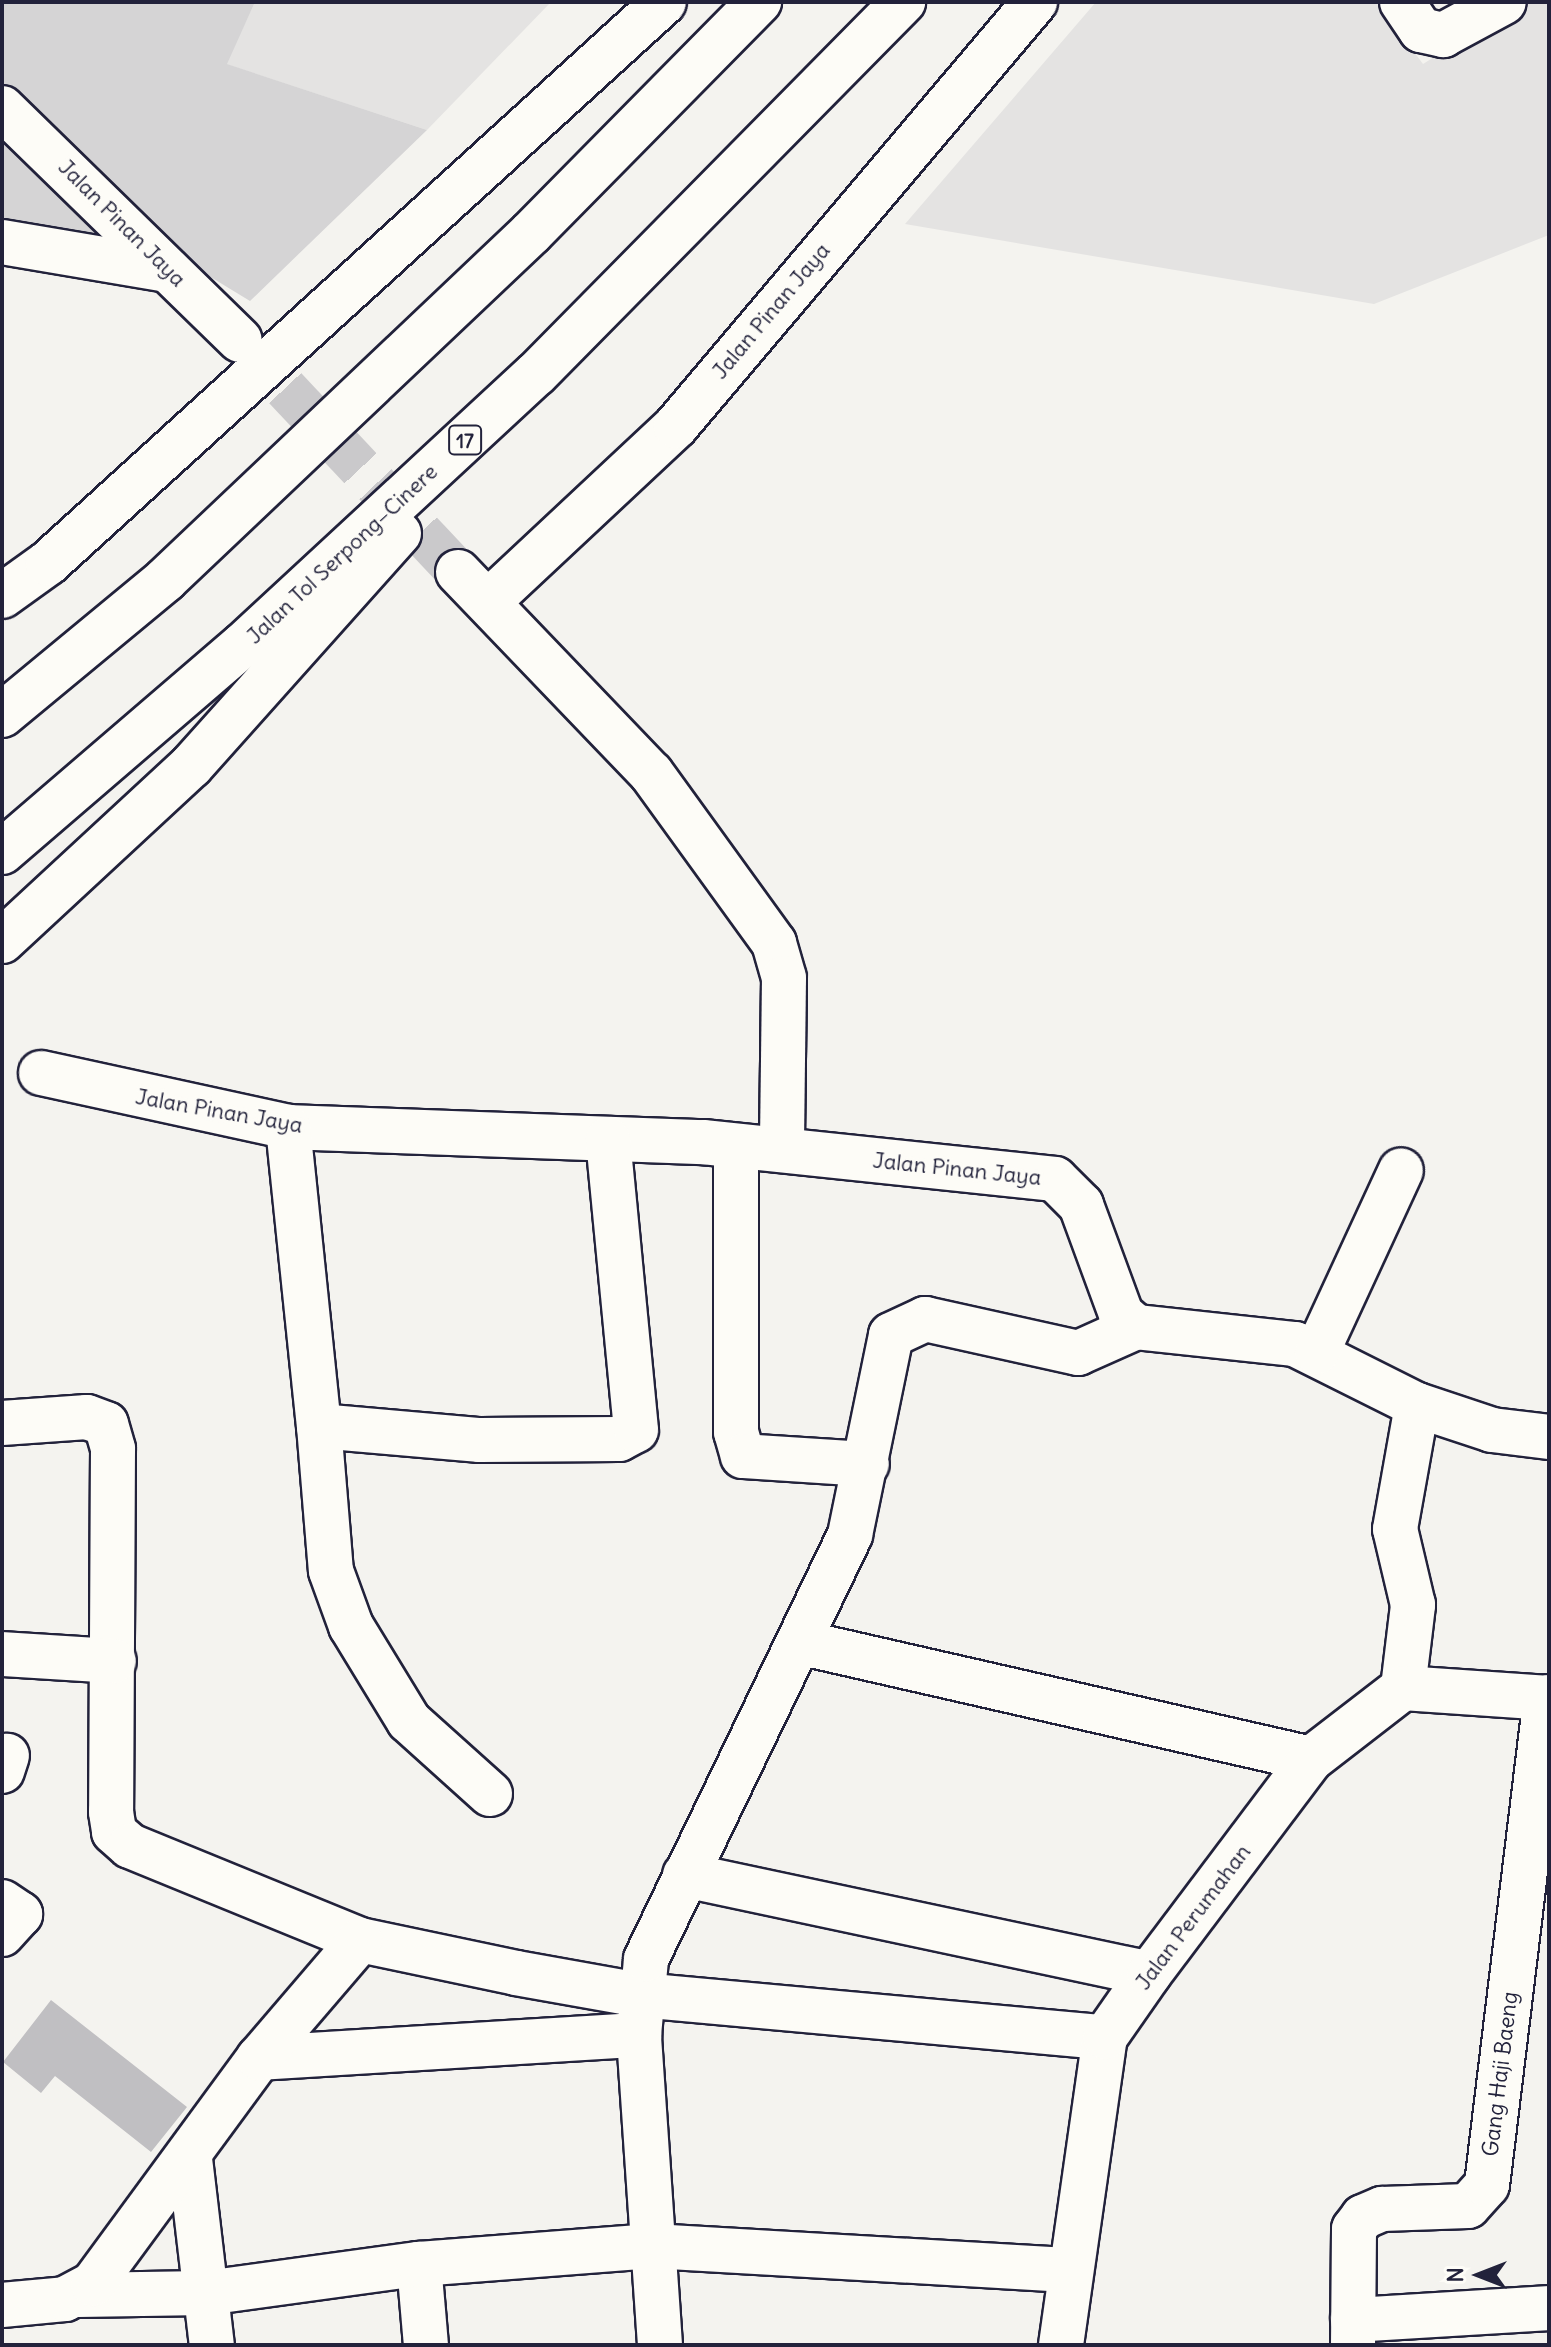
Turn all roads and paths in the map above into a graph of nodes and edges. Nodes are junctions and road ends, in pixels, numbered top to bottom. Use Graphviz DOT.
graph roads {
  1 [pos="664,2"];
  2 [pos="759,2"];
  3 [pos="903,2"];
  4 [pos="1035,2"];
  5 [pos="1402,2"];
  6 [pos="1504,2"];
  7 [pos="2,108"];
  8 [pos="2,242"];
  9 [pos="168,270"];
  10 [pos="240,340"];
  11 [pos="536,374"];
  12 [pos="458,572"];
  13 [pos="2,596"];
  14 [pos="488,602"];
  15 [pos="2,715"];
  16 [pos="2,852"];
  17 [pos="2,941"];
  18 [pos="41,1073"];
  19 [pos="288,1127"];
  20 [pos="608,1139"];
  21 [pos="736,1146"];
  22 [pos="782,1150"];
  23 [pos="1401,1170"];
  24 [pos="1136,1327"];
  25 [pos="1317,1352"];
  26 [pos="1417,1405"];
  27 [pos="2,1423"];
  28 [pos="319,1426"];
  29 [pos="1549,1437"];
  30 [pos="867,1464"];
  31 [pos="803,1643"];
  32 [pos="2,1654"];
  33 [pos="114,1661"];
  34 [pos="1403,1688"];
  35 [pos="1547,1698"];
  36 [pos="1311,1759"];
  37 [pos="490,1794"];
  38 [pos="685,1875"];
  39 [pos="2,1902"];
  40 [pos="2,1934"];
  41 [pos="360,1940"];
  42 [pos="1149,1974"];
  43 [pos="640,2015"];
  44 [pos="1105,2037"];
  45 [pos="259,2058"];
  46 [pos="190,2159"];
  47 [pos="652,2246"];
  48 [pos="419,2264"];
  49 [pos="1067,2270"];
  50 [pos="206,2293"];
  51 [pos="78,2295"];
  52 [pos="2,2305"];
  53 [pos="1549,2308"];
  54 [pos="1353,2332"];
  55 [pos="212,2345"];
  56 [pos="426,2345"];
  57 [pos="660,2345"];
  58 [pos="1061,2345"];
  1 -- 13 [label="main road"];
  2 -- 15 [label="main road"];
  3 -- 11 [label="main road, Jalan Tol Serpong–Cinere / 17"];
  4 -- 14 [label="main road, Jalan Pinan Jaya"];
  5 -- 6 [label="main road"];
  7 -- 9 [label="main road, Jalan Pinan Jaya"];
  8 -- 9 [label="main road"];
  9 -- 10 [label="main road, Jalan Pinan Jaya"];
  11 -- 16 [label="main road, Jalan Tol Serpong–Cinere / 17"];
  11 -- 17 [label="main road"];
  12 -- 14 [label="main road"];
  14 -- 22 [label="main road"];
  18 -- 19 [label="main road, Jalan Pinan Jaya"];
  19 -- 20 [label="main road, Jalan Pinan Jaya"];
  19 -- 28 [label="main road"];
  20 -- 21 [label="main road, Jalan Pinan Jaya"];
  20 -- 28 [label="main road"];
  21 -- 22 [label="main road, Jalan Pinan Jaya"];
  21 -- 30 [label="main road"];
  22 -- 24 [label="main road, Jalan Pinan Jaya"];
  23 -- 25 [label="main road"];
  24 -- 25 [label="main road"];
  24 -- 30 [label="main road"];
  25 -- 26 [label="main road"];
  26 -- 29 [label="main road"];
  26 -- 34 [label="main road"];
  27 -- 33 [label="main road"];
  28 -- 37 [label="main road"];
  30 -- 31 [label="main road"];
  31 -- 36 [label="main road"];
  31 -- 38 [label="main road"];
  32 -- 33 [label="main road"];
  33 -- 41 [label="main road"];
  34 -- 35 [label="main road"];
  34 -- 36 [label="main road, Jalan Perumahan"];
  35 -- 54 [label="main road, Gang Haji Baeng"];
  36 -- 42 [label="main road, Jalan Perumahan"];
  38 -- 42 [label="main road"];
  38 -- 43 [label="main road"];
  39 -- 40 [label="main road"];
  41 -- 43 [label="main road"];
  41 -- 45 [label="main road"];
  42 -- 44 [label="main road, Jalan Perumahan"];
  43 -- 44 [label="main road"];
  43 -- 45 [label="main road"];
  43 -- 47 [label="main road"];
  44 -- 49 [label="main road, Jalan Perumahan"];
  45 -- 46 [label="main road"];
  46 -- 50 [label="main road"];
  46 -- 51 [label="main road"];
  47 -- 48 [label="main road"];
  47 -- 49 [label="main road"];
  47 -- 57 [label="main road"];
  48 -- 50 [label="main road"];
  48 -- 56 [label="main road"];
  49 -- 58 [label="main road, Jalan Perumahan"];
  50 -- 51 [label="main road"];
  50 -- 55 [label="main road"];
  51 -- 52 [label="main road"];
  53 -- 54 [label="main road"];
}
